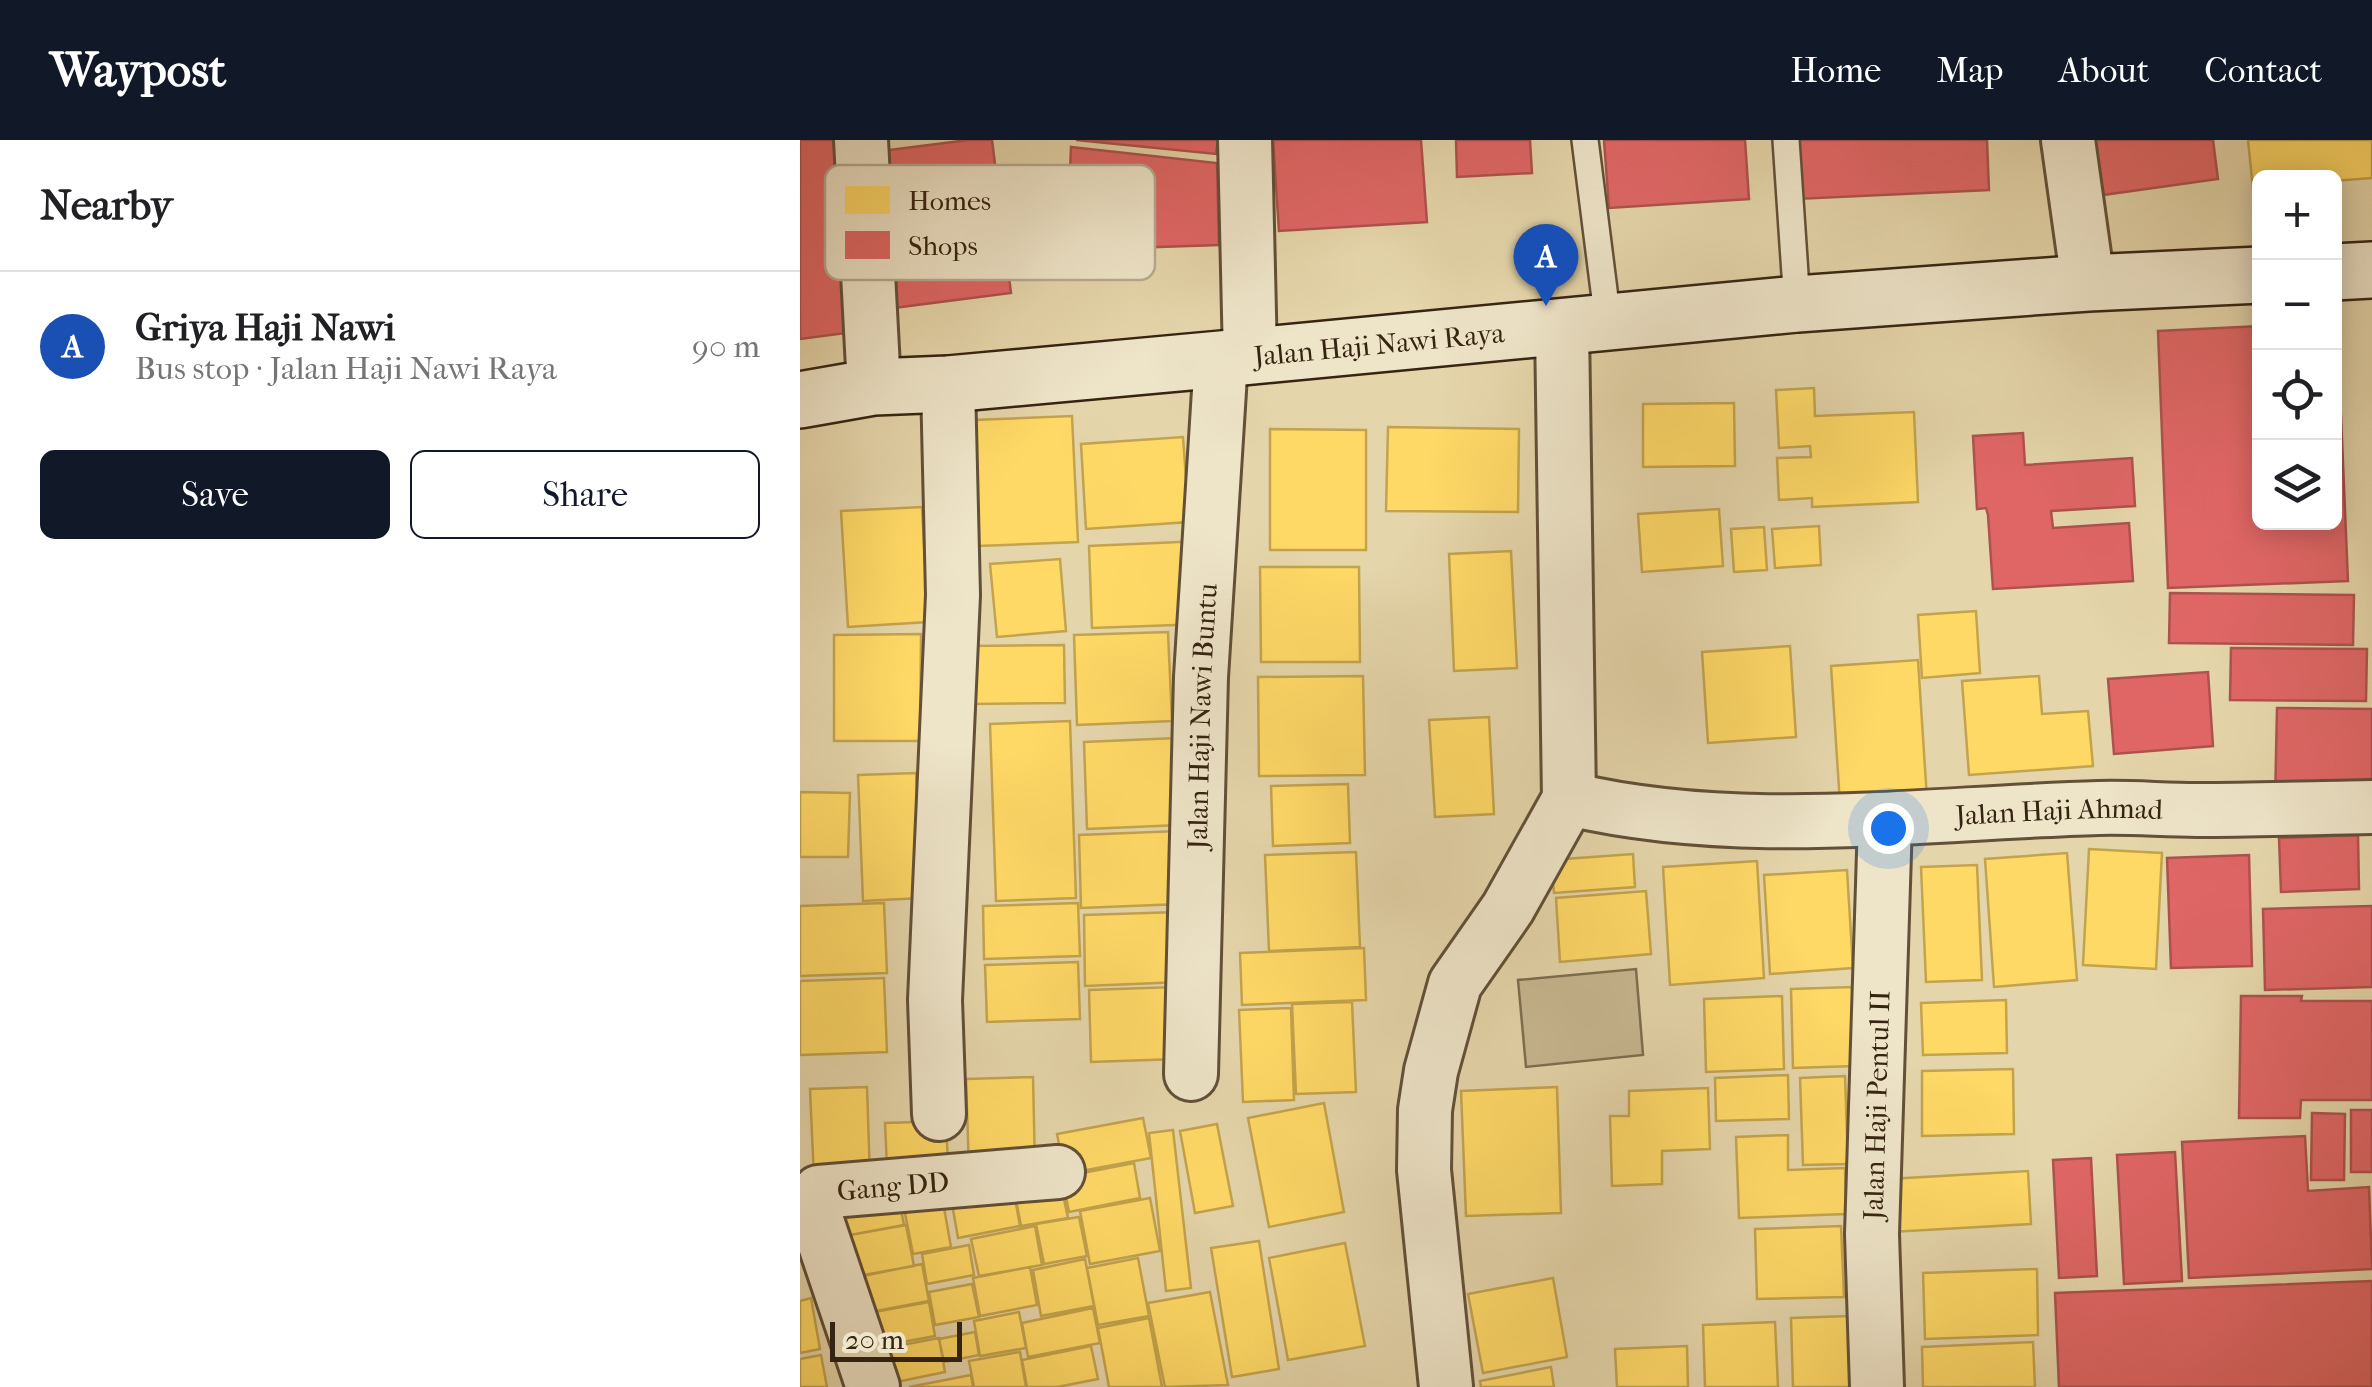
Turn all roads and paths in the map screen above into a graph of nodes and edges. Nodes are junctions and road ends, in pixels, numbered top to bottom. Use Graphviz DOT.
graph roads {
  1 [pos="861,140"];
  2 [pos="1245,140"];
  3 [pos="1586,140"];
  4 [pos="1786,140"];
  5 [pos="2068,140"];
  6 [pos="862,165"];
  7 [pos="2372,270"];
  8 [pos="2342,272"];
  9 [pos="2252,275"];
  10 [pos="868,280"];
  11 [pos="2088,283"];
  12 [pos="1797,304"];
  13 [pos="1585,325"];
  14 [pos="1235,358"];
  15 [pos="948,384"];
  16 [pos="874,387"];
  17 [pos="800,400"];
  18 [pos="1569,800"];
  19 [pos="2372,807"];
  20 [pos="1886,821"];
  21 [pos="1192,1074"];
  22 [pos="939,1114"];
  23 [pos="1058,1172"];
  24 [pos="873,1387"];
  25 [pos="1446,1387"];
  26 [pos="1878,1387"];
  1 -- 6 [label="street"];
  2 -- 14 [label="street, Jalan Haji Nawi Buntu"];
  3 -- 13 [label="lane"];
  4 -- 12 [label="lane"];
  5 -- 11 [label="street"];
  7 -- 8 [label="street"];
  9 -- 11 [label="street, Jalan Haji Nawi Raya"];
  10 -- 16 [label="street"];
  11 -- 12 [label="street, Jalan Haji Nawi Raya"];
  12 -- 13 [label="street, Jalan Haji Nawi Raya"];
  13 -- 14 [label="street, Jalan Haji Nawi Raya"];
  13 -- 18 [label="street"];
  14 -- 15 [label="street, Jalan Haji Nawi Raya"];
  14 -- 21 [label="street, Jalan Haji Nawi Buntu"];
  15 -- 16 [label="street, Jalan Haji Nawi Raya"];
  15 -- 22 [label="street"];
  16 -- 17 [label="street, Jalan Haji Nawi Raya"];
  18 -- 20 [label="street, Jalan Haji Ahmad"];
  18 -- 25 [label="street"];
  19 -- 20 [label="street, Jalan Haji Ahmad"];
  20 -- 26 [label="street, Jalan Haji Pentul II"];
  23 -- 24 [label="street, Gang DD"];
}
